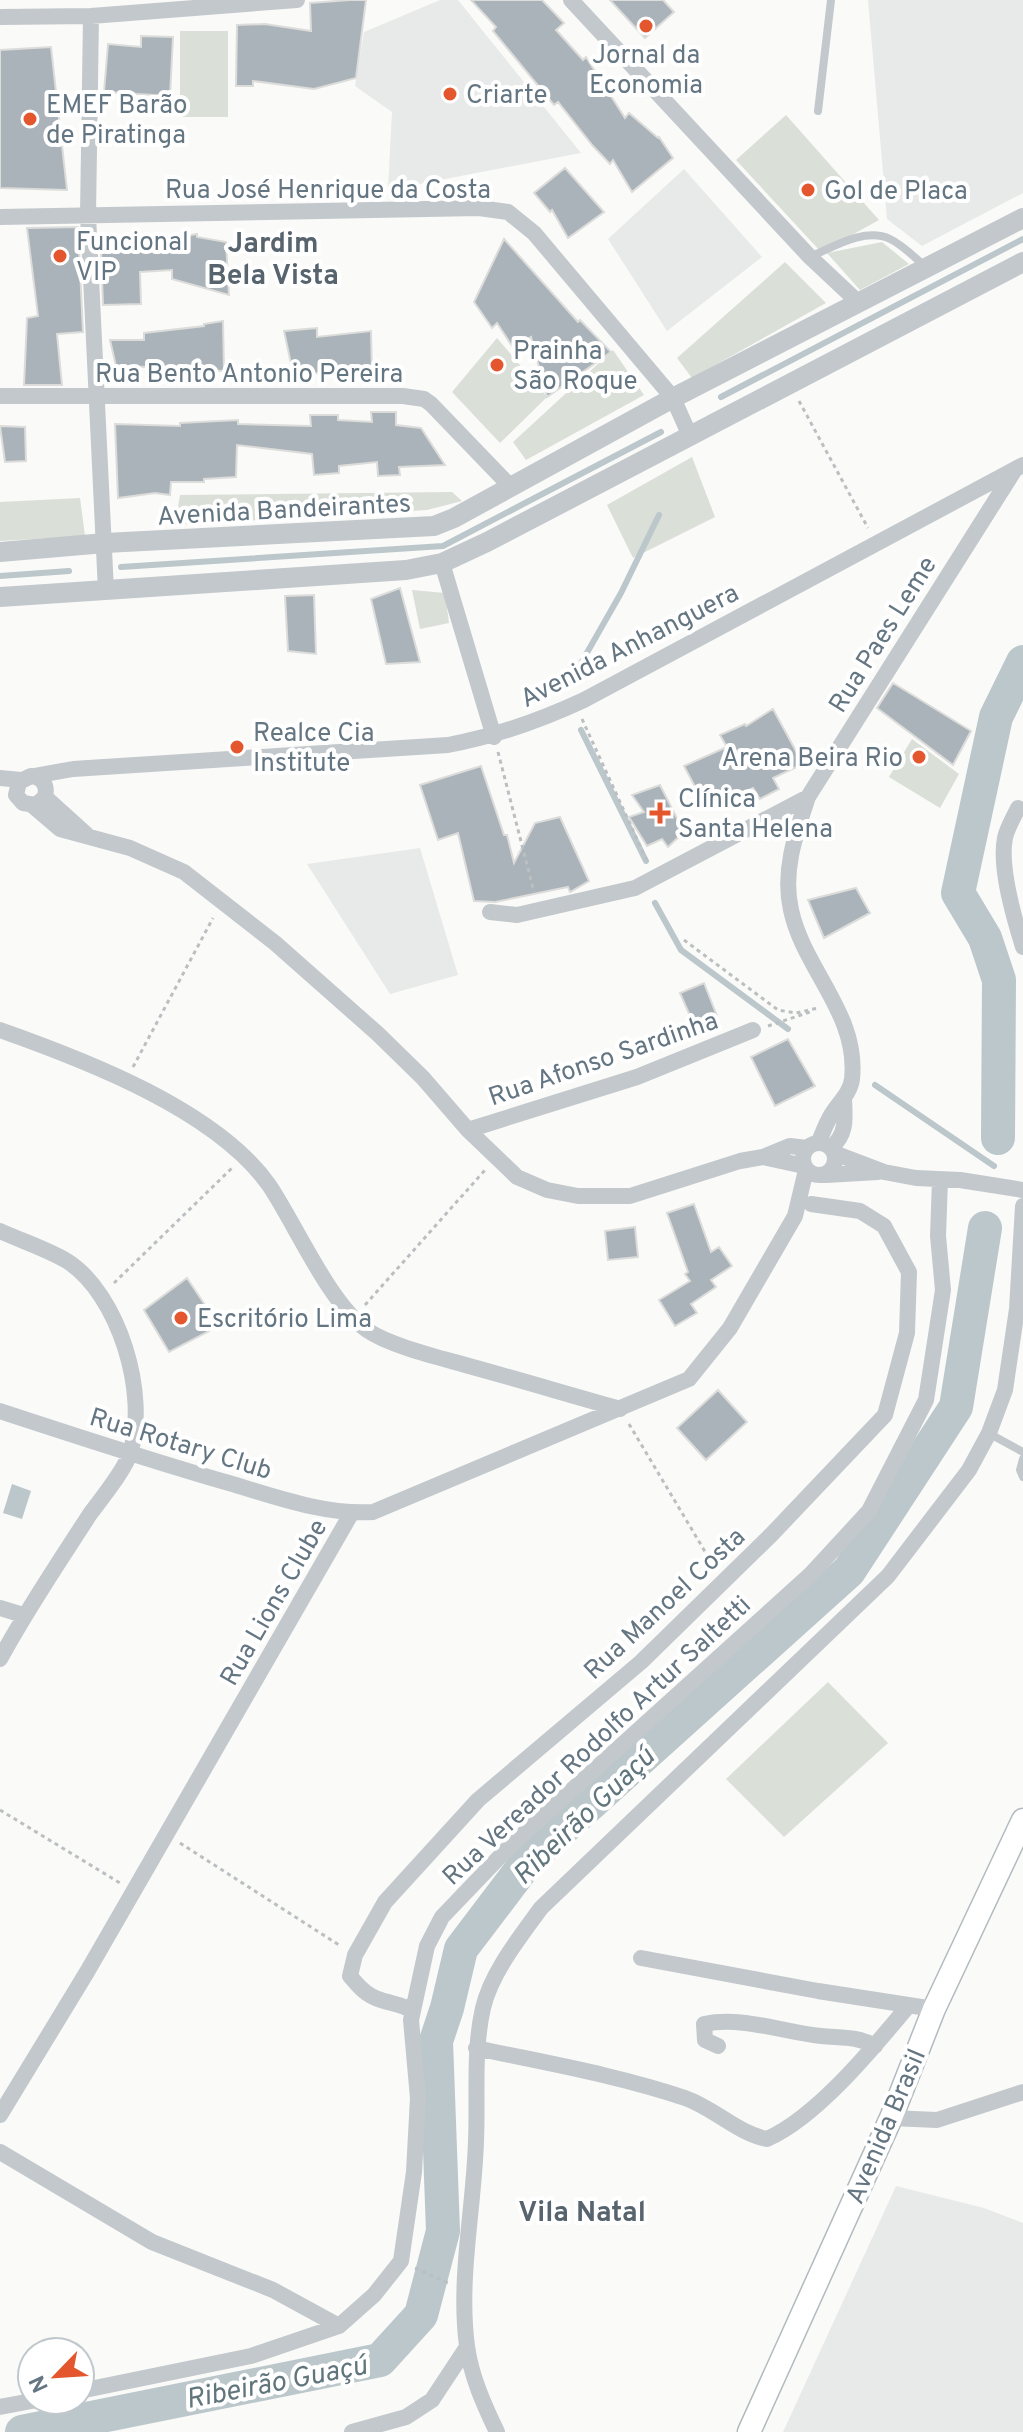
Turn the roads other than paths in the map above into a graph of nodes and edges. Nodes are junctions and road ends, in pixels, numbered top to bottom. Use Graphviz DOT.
graph roads {
  1 [pos="297,0"];
  2 [pos="571,0"];
  3 [pos="831,0"];
  4 [pos="91,16"];
  5 [pos="0,17"];
  6 [pos="818,111"];
  7 [pos="88,215"];
  8 [pos="0,217"];
  9 [pos="1023,218"];
  10 [pos="810,257"];
  11 [pos="1023,262"];
  12 [pos="927,267"];
  13 [pos="859,303"];
  14 [pos="0,396"];
  15 [pos="99,396"];
  16 [pos="673,398"];
  17 [pos="690,436"];
  18 [pos="1019,467"];
  19 [pos="510,486"];
  20 [pos="105,543"];
  21 [pos="0,552"];
  22 [pos="442,563"];
  23 [pos="106,591"];
  24 [pos="0,597"];
  25 [pos="494,737"];
  26 [pos="0,778"];
  27 [pos="28,778"];
  28 [pos="0,797"];
  29 [pos="808,797"];
  30 [pos="32,801"];
  31 [pos="1018,808"];
  32 [pos="490,912"];
  33 [pos="1023,947"];
  34 [pos="0,1030"];
  35 [pos="753,1030"];
  36 [pos="468,1130"];
  37 [pos="822,1148"];
  38 [pos="763,1157"];
  39 [pos="805,1168"];
  40 [pos="884,1172"];
  41 [pos="824,1175"];
  42 [pos="940,1180"];
  43 [pos="1023,1190"];
  44 [pos="811,1204"];
  45 [pos="1023,1206"];
  46 [pos="795,1216"];
  47 [pos="0,1231"];
  48 [pos="620,1409"];
  49 [pos="0,1411"];
  50 [pos="989,1433"];
  51 [pos="1022,1448"];
  52 [pos="130,1454"];
  53 [pos="1023,1459"];
  54 [pos="1023,1477"];
  55 [pos="351,1514"];
  56 [pos="0,1608"];
  57 [pos="23,1615"];
  58 [pos="0,1659"];
  59 [pos="1023,1820"];
  60 [pos="641,1958"];
  61 [pos="909,2005"];
  62 [pos="934,2009"];
  63 [pos="412,2011"];
  64 [pos="718,2046"];
  65 [pos="875,2046"];
  66 [pos="476,2048"];
  67 [pos="1023,2092"];
  68 [pos="0,2115"];
  69 [pos="891,2118"];
  70 [pos="0,2152"];
  71 [pos="339,2326"];
  72 [pos="467,2347"];
  73 [pos="96,2388"];
  74 [pos="352,2432"];
  75 [pos="497,2432"];
  76 [pos="749,2432"];
  1 -- 4 [label="street"];
  2 -- 10 [label="street"];
  3 -- 6 [label="lane"];
  4 -- 5 [label="street"];
  4 -- 7 [label="street"];
  7 -- 8 [label="street, Rua José Henrique da Costa"];
  7 -- 15 [label="street"];
  7 -- 16 [label="street, Rua José Henrique da Costa"];
  9 -- 12 [label="street, Avenida Bandeirantes"];
  10 -- 12 [label="lane"];
  10 -- 13 [label="street"];
  11 -- 17 [label="street"];
  12 -- 13 [label="street, Avenida Bandeirantes"];
  13 -- 16 [label="street, Avenida Bandeirantes"];
  14 -- 15 [label="street, Rua Bento Antonio Pereira"];
  15 -- 19 [label="street, Rua Bento Antonio Pereira"];
  15 -- 20 [label="street"];
  16 -- 17 [label="street, Rua José Henrique da Costa"];
  16 -- 19 [label="street, Avenida Bandeirantes"];
  17 -- 22 [label="street"];
  18 -- 25 [label="street, Avenida Anhanguera"];
  18 -- 29 [label="street, Rua Paes Leme"];
  19 -- 20 [label="street, Avenida Bandeirantes"];
  20 -- 21 [label="street, Avenida Bandeirantes"];
  20 -- 23 [label="street"];
  22 -- 23 [label="street"];
  22 -- 25 [label="street"];
  23 -- 24 [label="street"];
  25 -- 27 [label="street, Avenida Anhanguera"];
  26 -- 27 [label="street, Avenida Anhanguera"];
  27 -- 30 [label="street"];
  27 -- 30 [label="street"];
  28 -- 30 [label="street"];
  29 -- 32 [label="street"];
  29 -- 37 [label="street, Rua Paes Leme"];
  30 -- 36 [label="street"];
  31 -- 33 [label="street"];
  34 -- 48 [label="street"];
  35 -- 36 [label="street, Rua Afonso Sardinha"];
  36 -- 38 [label="street"];
  37 -- 38 [label="street"];
  37 -- 39 [label="street"];
  37 -- 40 [label="street"];
  37 -- 41 [label="street"];
  38 -- 39 [label="street"];
  39 -- 41 [label="street"];
  39 -- 46 [label="street, Rua Lions Clube"];
  40 -- 41 [label="street"];
  40 -- 42 [label="street"];
  41 -- 44 [label="street"];
  42 -- 43 [label="street"];
  42 -- 63 [label="street, Rua Vereador Rodolfo Artur Saltetti"];
  44 -- 46 [label="street, Rua Lions Clube"];
  44 -- 63 [label="street, Rua Manoel Costa"];
  45 -- 50 [label="street"];
  46 -- 48 [label="street, Rua Lions Clube"];
  47 -- 52 [label="street"];
  48 -- 55 [label="street, Rua Lions Clube"];
  49 -- 52 [label="street, Rua Rotary Club"];
  50 -- 51 [label="lane"];
  50 -- 66 [label="street"];
  52 -- 55 [label="street, Rua Rotary Club"];
  52 -- 57 [label="street"];
  53 -- 54 [label="lane"];
  55 -- 68 [label="street, Rua Lions Clube"];
  56 -- 57 [label="street"];
  57 -- 58 [label="street"];
  59 -- 62 [label="main road, Avenida Brasil"];
  60 -- 61 [label="street"];
  61 -- 62 [label="street"];
  61 -- 65 [label="street"];
  62 -- 69 [label="main road, Avenida Brasil"];
  63 -- 71 [label="street, Rua Vereador Rodolfo Artur Saltetti"];
  64 -- 65 [label="street"];
  65 -- 66 [label="street"];
  66 -- 72 [label="street"];
  67 -- 69 [label="street"];
  69 -- 76 [label="main road, Avenida Brasil"];
  70 -- 71 [label="street"];
  71 -- 73 [label="street, Rua Vereador Rodolfo Artur Saltetti"];
  72 -- 74 [label="street"];
  72 -- 75 [label="street"];
}
